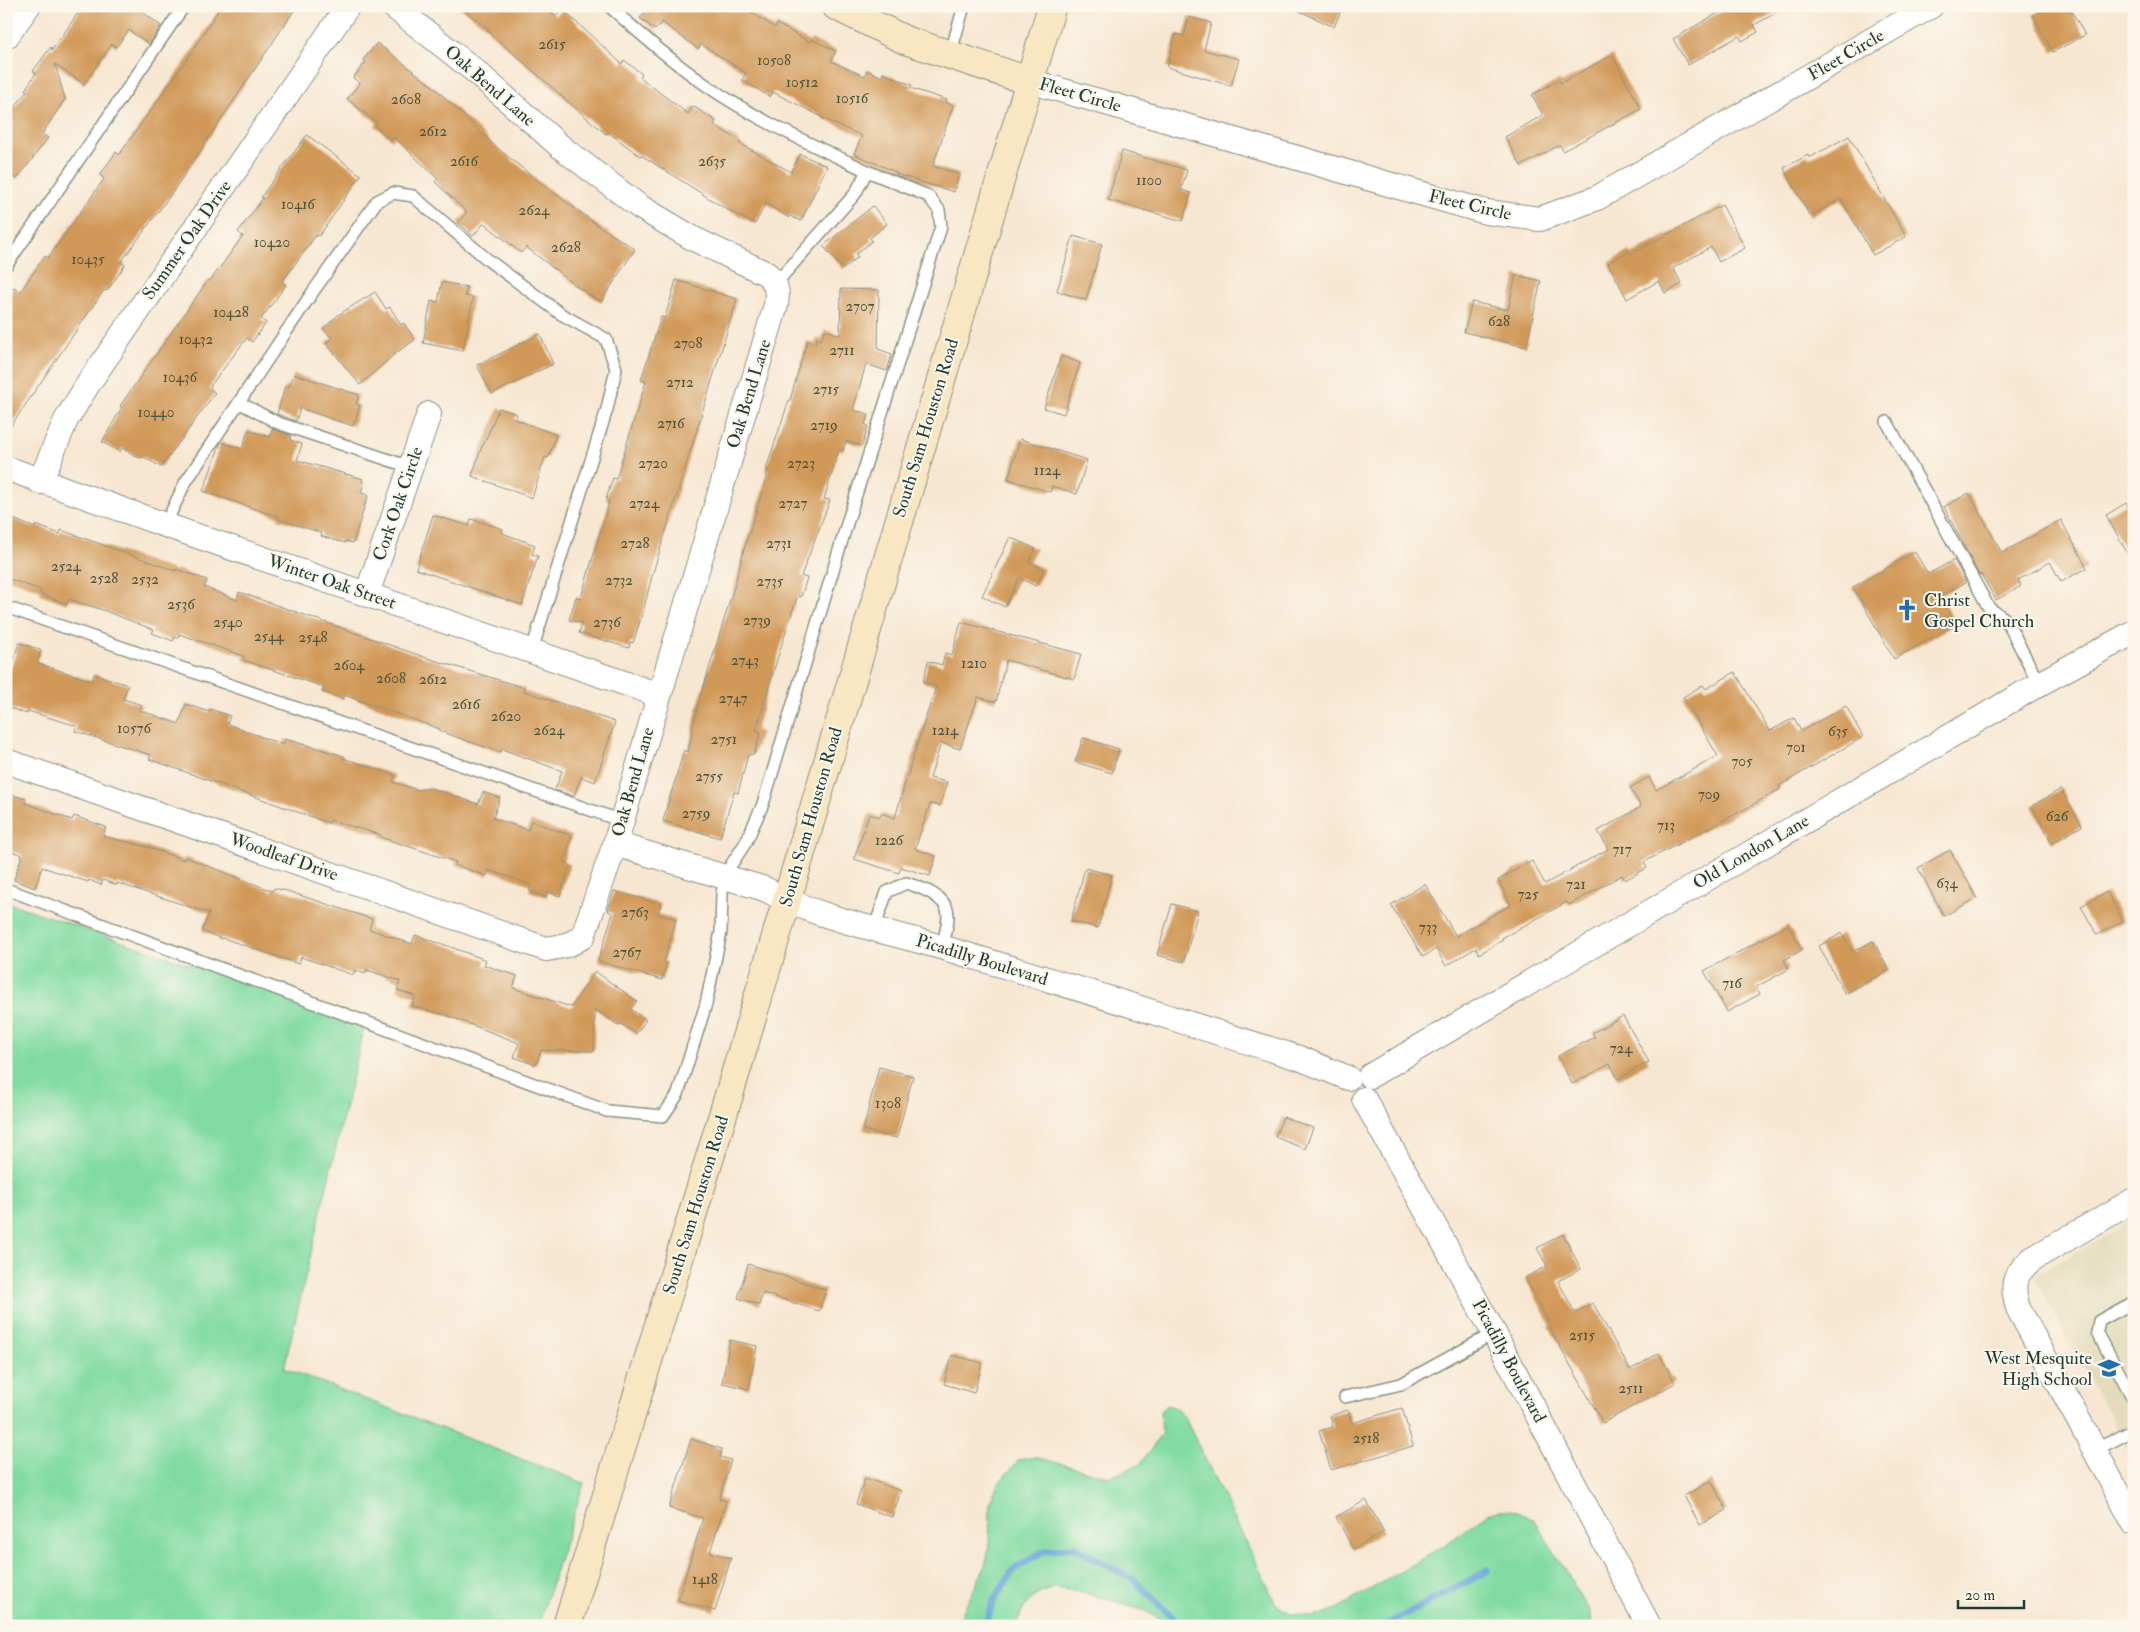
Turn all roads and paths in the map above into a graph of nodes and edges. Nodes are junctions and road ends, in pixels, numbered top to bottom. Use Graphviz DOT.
graph roads {
  1 [pos="28,6"];
  2 [pos="184,6"];
  3 [pos="348,6"];
  4 [pos="393,6"];
  5 [pos="609,6"];
  6 [pos="836,6"];
  7 [pos="964,6"];
  8 [pos="1052,6"];
  9 [pos="1931,6"];
  10 [pos="6,37"];
  11 [pos="950,55"];
  12 [pos="1029,81"];
  13 [pos="867,171"];
  14 [pos="6,266"];
  15 [pos="776,283"];
  16 [pos="240,403"];
  17 [pos="429,414"];
  18 [pos="1887,422"];
  19 [pos="410,467"];
  20 [pos="6,468"];
  21 [pos="40,482"];
  22 [pos="165,525"];
  23 [pos="367,594"];
  24 [pos="6,607"];
  25 [pos="2134,632"];
  26 [pos="532,650"];
  27 [pos="2039,684"];
  28 [pos="659,695"];
  29 [pos="6,761"];
  30 [pos="622,821"];
  31 [pos="616,844"];
  32 [pos="725,878"];
  33 [pos="6,890"];
  34 [pos="786,901"];
  35 [pos="874,929"];
  36 [pos="563,947"];
  37 [pos="943,947"];
  38 [pos="1359,1077"];
  39 [pos="2134,1200"];
  40 [pos="2134,1302"];
  41 [pos="1494,1333"];
  42 [pos="1345,1397"];
  43 [pos="2134,1400"];
  44 [pos="2134,1430"];
  45 [pos="2094,1450"];
  46 [pos="2134,1522"];
  47 [pos="566,1626"];
  48 [pos="1649,1626"];
  1 -- 10 [label="street"];
  2 -- 14 [label="lane"];
  3 -- 21 [label="street, Summer Oak Drive"];
  4 -- 15 [label="street, Oak Bend Lane"];
  5 -- 13 [label="lane"];
  6 -- 11 [label="street"];
  7 -- 11 [label="lane"];
  8 -- 12 [label="street, South Sam Houston Road"];
  9 -- 12 [label="street, Fleet Circle"];
  11 -- 12 [label="street"];
  12 -- 34 [label="street, South Sam Houston Road"];
  13 -- 15 [label="lane"];
  13 -- 32 [label="lane"];
  15 -- 28 [label="street, Oak Bend Lane"];
  16 -- 19 [label="lane"];
  16 -- 22 [label="lane"];
  16 -- 26 [label="lane"];
  17 -- 19 [label="street, Cork Oak Circle"];
  18 -- 27 [label="lane"];
  19 -- 23 [label="street, Cork Oak Circle"];
  20 -- 21 [label="street, Winter Oak Street"];
  21 -- 22 [label="street, Winter Oak Street"];
  22 -- 23 [label="street, Winter Oak Street"];
  23 -- 26 [label="street, Winter Oak Street"];
  24 -- 30 [label="lane"];
  25 -- 27 [label="street, Old London Lane"];
  26 -- 28 [label="street, Winter Oak Street"];
  27 -- 38 [label="street, Old London Lane"];
  28 -- 30 [label="street, Oak Bend Lane"];
  29 -- 36 [label="street, Woodleaf Drive"];
  30 -- 31 [label="street, Oak Bend Lane"];
  31 -- 32 [label="street, Picadilly Boulevard"];
  31 -- 36 [label="street, Oak Bend Lane"];
  32 -- 33 [label="lane"];
  32 -- 34 [label="street, Picadilly Boulevard"];
  34 -- 35 [label="street, Picadilly Boulevard"];
  34 -- 47 [label="street, South Sam Houston Road"];
  35 -- 37 [label="street, Picadilly Boulevard"];
  35 -- 37 [label="lane"];
  37 -- 38 [label="street, Picadilly Boulevard"];
  38 -- 41 [label="street, Picadilly Boulevard"];
  39 -- 45 [label="street"];
  40 -- 43 [label="lane"];
  41 -- 42 [label="lane"];
  41 -- 48 [label="street, Picadilly Boulevard"];
  44 -- 45 [label="lane"];
  45 -- 46 [label="street"];
}
